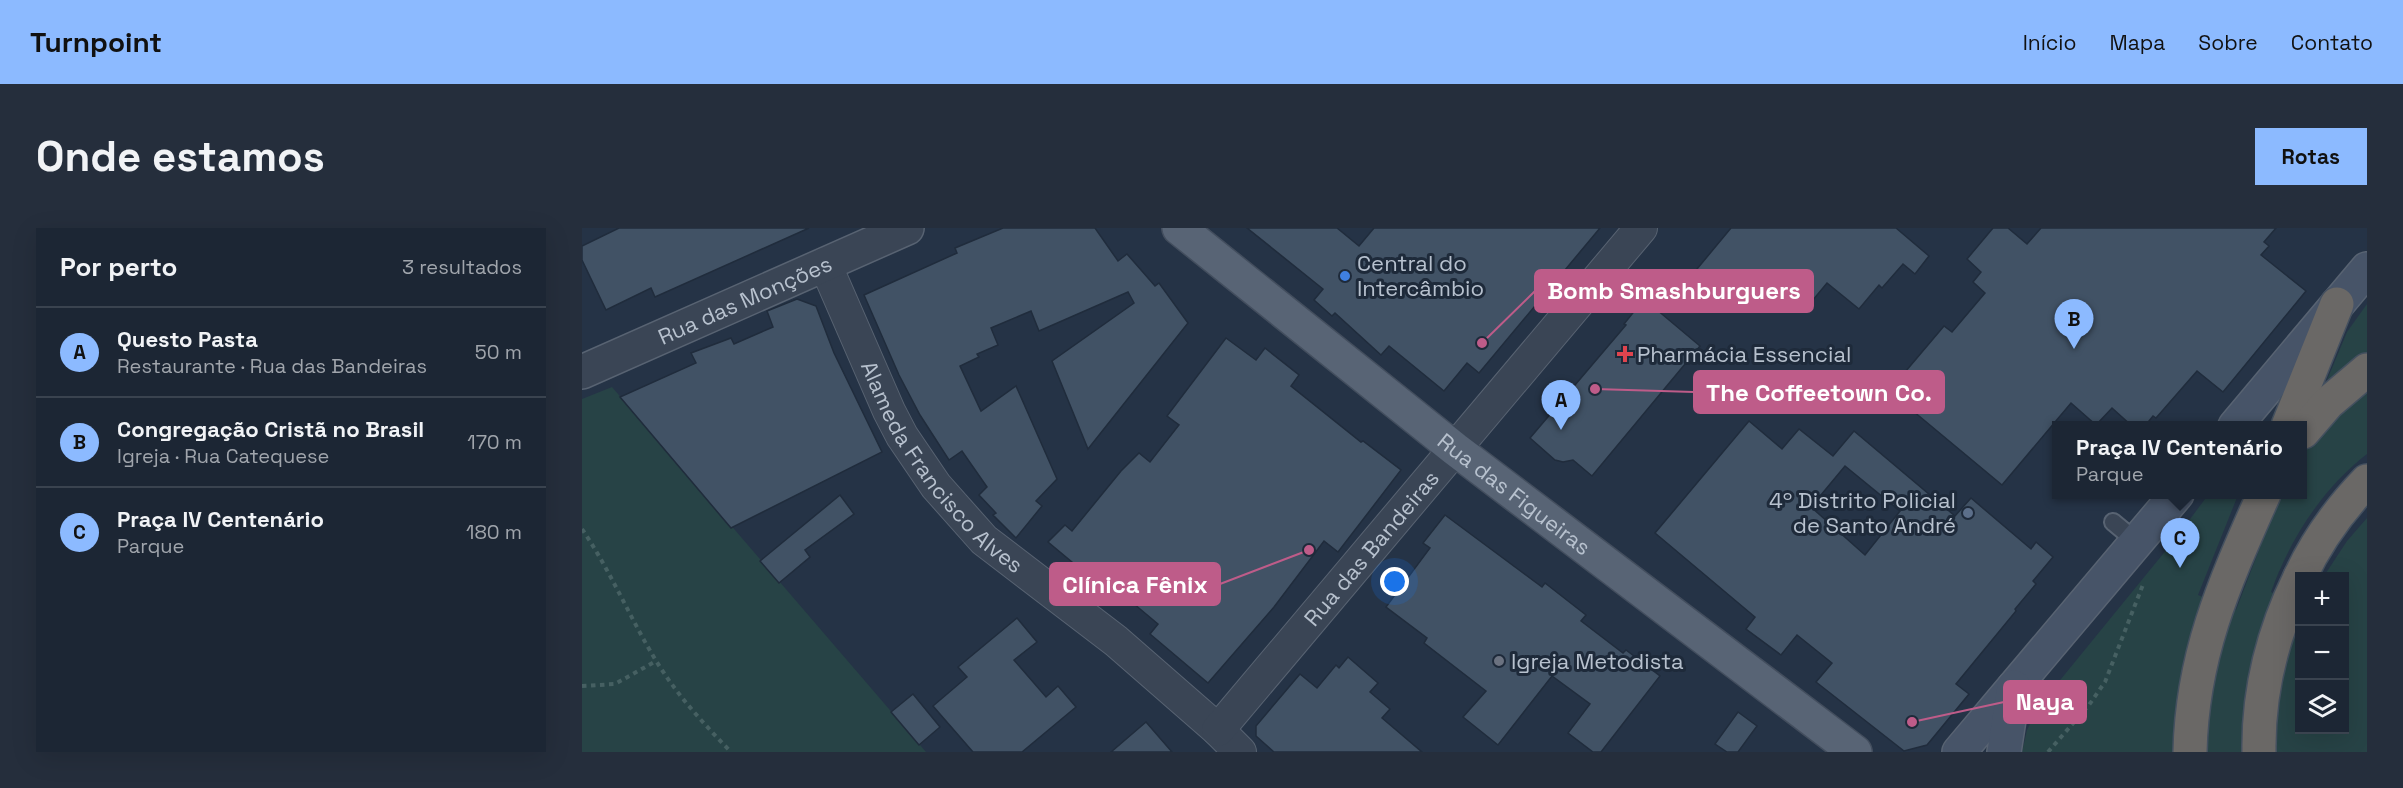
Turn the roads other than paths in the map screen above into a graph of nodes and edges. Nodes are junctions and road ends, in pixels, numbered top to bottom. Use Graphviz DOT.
graph roads {
  1 [pos="907,228"];
  2 [pos="1179,228"];
  3 [pos="1641,228"];
  4 [pos="825,264"];
  5 [pos="2367,269"];
  6 [pos="2337,304"];
  7 [pos="2367,370"];
  8 [pos="582,372"];
  9 [pos="2239,421"];
  10 [pos="2290,421"];
  11 [pos="2307,427"];
  12 [pos="1455,449"];
  13 [pos="2367,481"];
  14 [pos="2172,499"];
  15 [pos="2262,499"];
  16 [pos="2302,571"];
  17 [pos="2015,686"];
  18 [pos="1218,730"];
  19 [pos="1240,752"];
  20 [pos="1855,752"];
  21 [pos="1959,752"];
  22 [pos="2004,752"];
  23 [pos="2190,752"];
  24 [pos="2259,752"];
  1 -- 4 [label="street, Rua das Monções"];
  2 -- 12 [label="main road, Rua das Figueiras"];
  3 -- 12 [label="street, Rua das Bandeiras"];
  4 -- 8 [label="street, Rua das Monções"];
  4 -- 18 [label="street, Alameda Francisco Alves"];
  5 -- 6 [label="main road"];
  6 -- 9 [label="main road"];
  6 -- 10 [label="highway"];
  7 -- 11 [label="highway"];
  12 -- 18 [label="street, Rua das Bandeiras"];
  12 -- 20 [label="main road, Rua das Figueiras"];
  13 -- 16 [label="highway"];
  14 -- 17 [label="main road"];
  15 -- 23 [label="highway"];
  16 -- 24 [label="highway"];
  17 -- 21 [label="main road"];
  17 -- 22 [label="main road"];
  18 -- 19 [label="street, Alameda Francisco Alves"];
}
